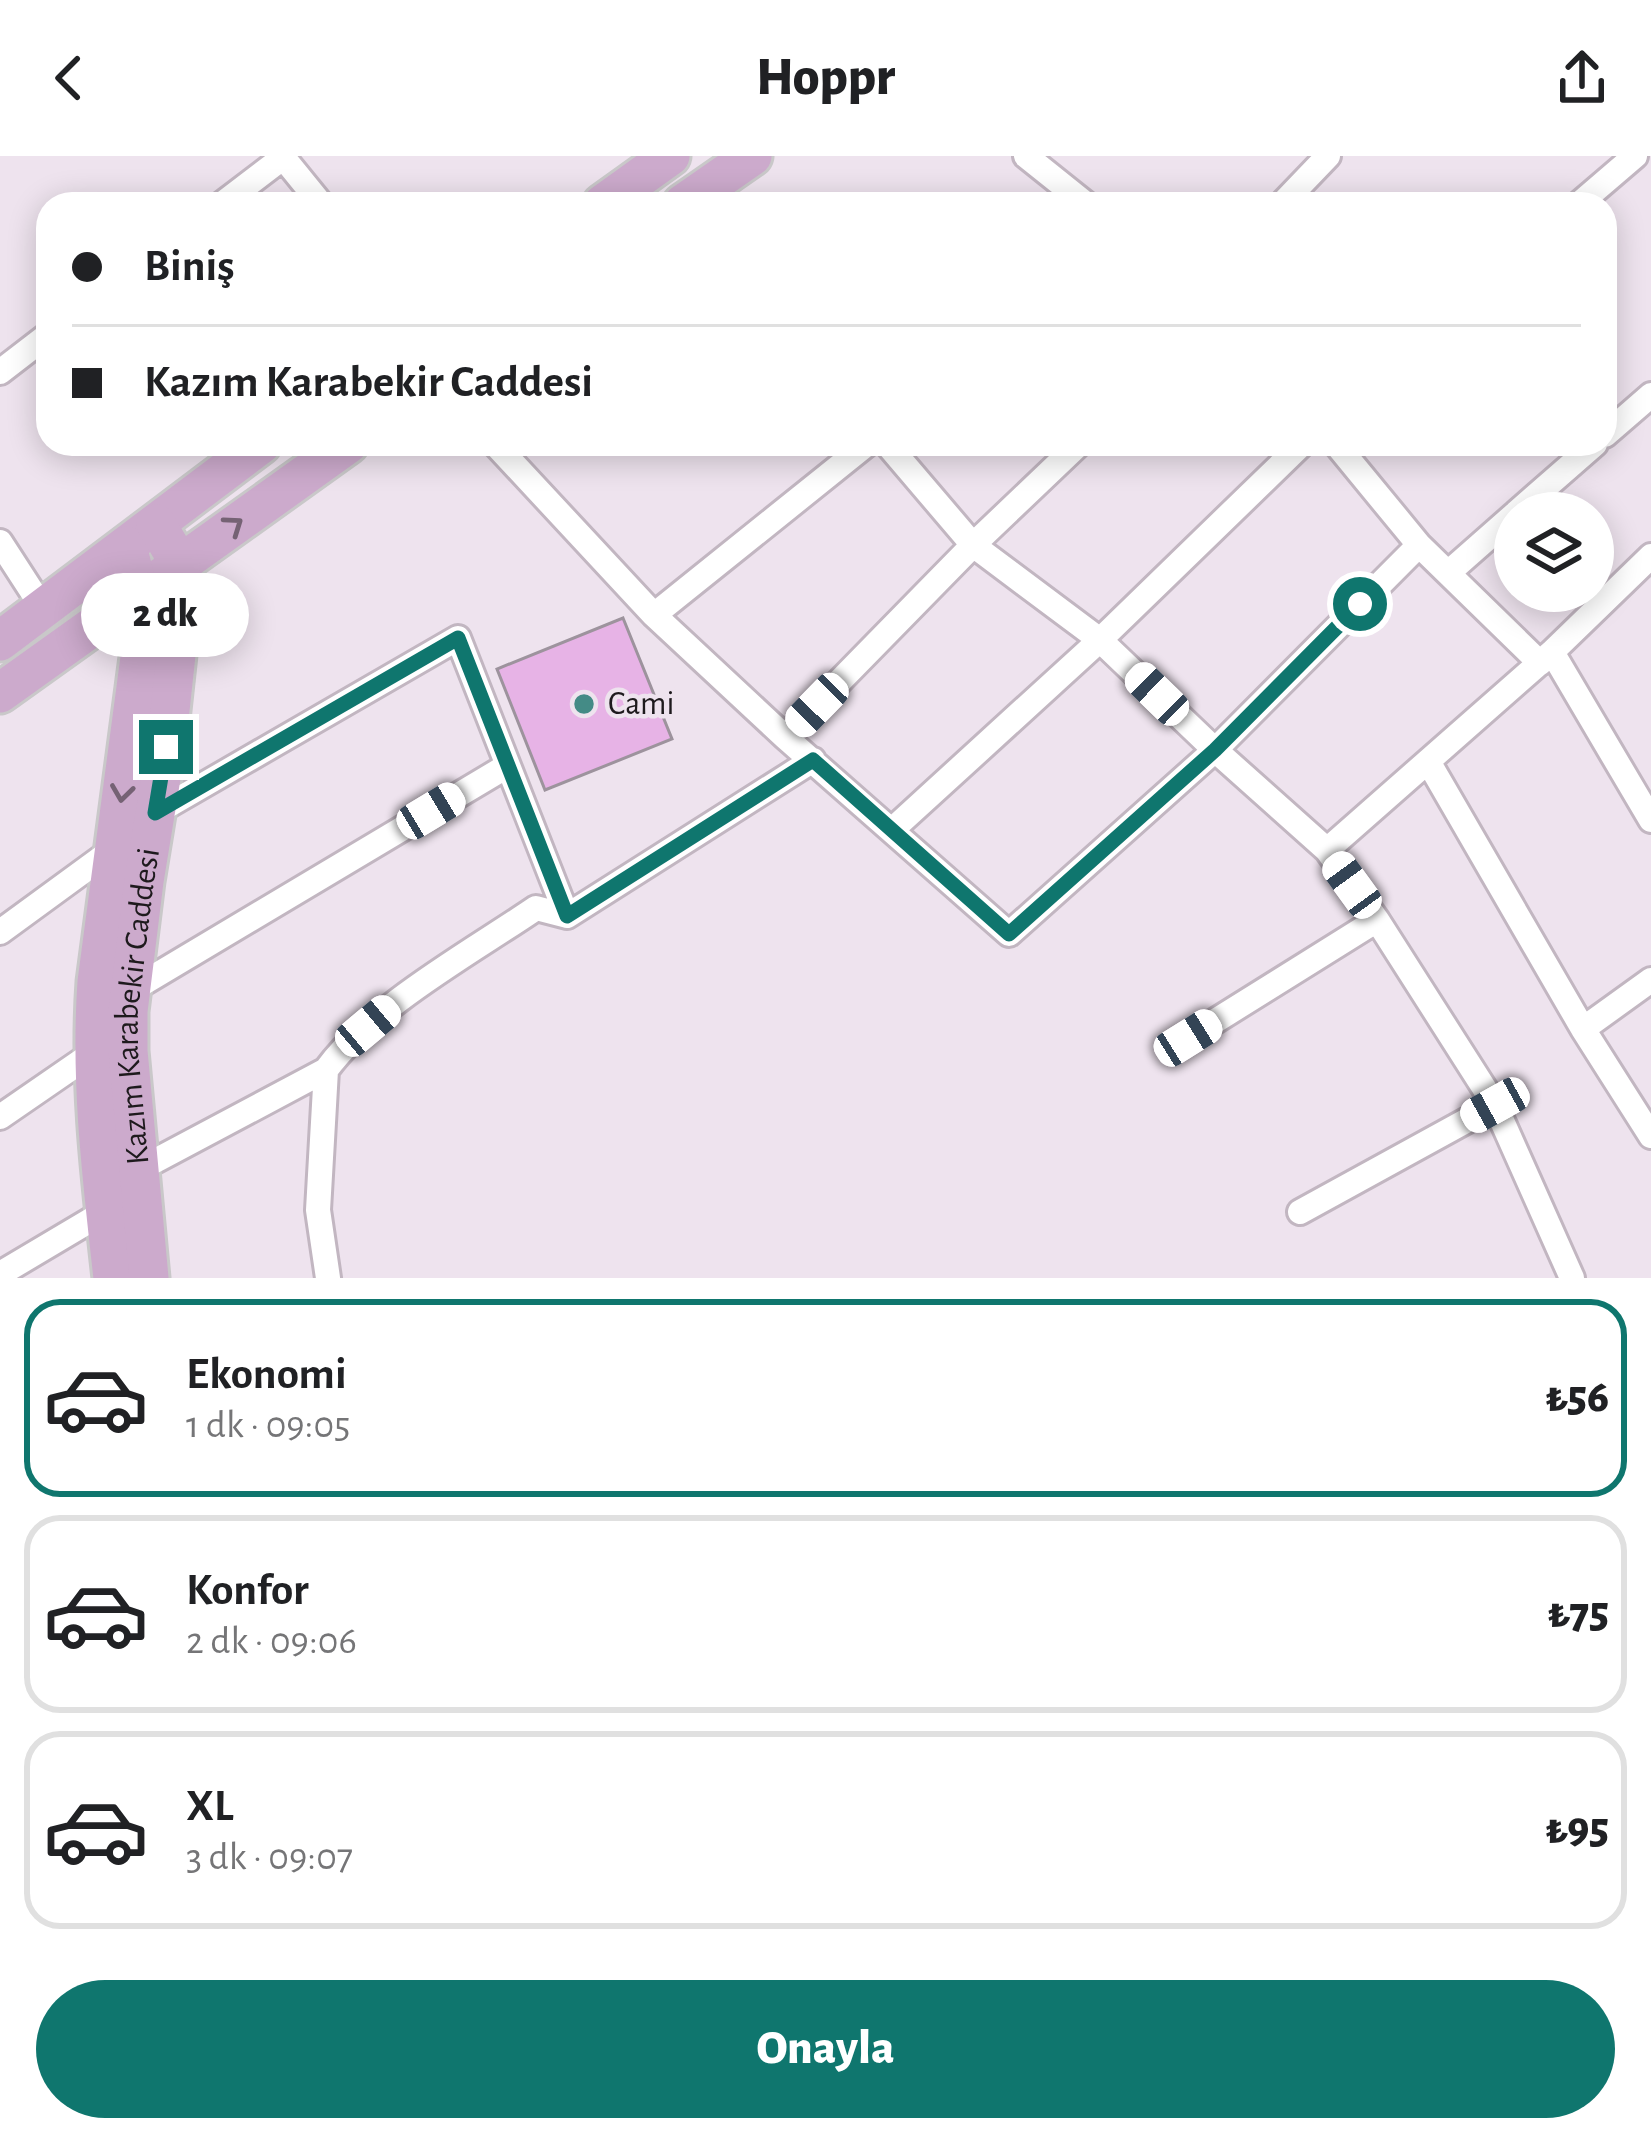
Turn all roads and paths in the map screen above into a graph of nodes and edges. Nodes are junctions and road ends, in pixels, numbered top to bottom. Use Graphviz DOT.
graph roads {
  1 [pos="284,156"];
  2 [pos="670,156"];
  3 [pos="752,156"];
  4 [pos="1026,156"];
  5 [pos="1328,156"];
  6 [pos="1635,156"];
  7 [pos="1058,165"];
  8 [pos="238,192"];
  9 [pos="312,192"];
  10 [pos="620,192"];
  11 [pos="700,192"];
  12 [pos="1078,192"];
  13 [pos="1294,192"];
  14 [pos="1593,192"];
  15 [pos="36,344"];
  16 [pos="0,371"];
  17 [pos="1651,395"];
  18 [pos="1617,425"];
  19 [pos="245,456"];
  20 [pos="331,456"];
  21 [pos="506,456"];
  22 [pos="852,456"];
  23 [pos="896,456"];
  24 [pos="1066,456"];
  25 [pos="1290,456"];
  26 [pos="1346,456"];
  27 [pos="1581,456"];
  28 [pos="1541,492"];
  29 [pos="1494,533"];
  30 [pos="142,535"];
  31 [pos="0,542"];
  32 [pos="973,545"];
  33 [pos="1419,545"];
  34 [pos="180,563"];
  35 [pos="1647,568"];
  36 [pos="1448,573"];
  37 [pos="139,593"];
  38 [pos="44,610"];
  39 [pos="654,615"];
  40 [pos="1100,640"];
  41 [pos="0,641"];
  42 [pos="1546,658"];
  43 [pos="0,692"];
  44 [pos="785,736"];
  45 [pos="1215,750"];
  46 [pos="813,760"];
  47 [pos="1430,763"];
  48 [pos="507,766"];
  49 [pos="155,813"];
  50 [pos="1651,820"];
  51 [pos="892,829"];
  52 [pos="115,848"];
  53 [pos="1327,850"];
  54 [pos="567,916"];
  55 [pos="1378,920"];
  56 [pos="0,932"];
  57 [pos="1651,980"];
  58 [pos="130,991"];
  59 [pos="1583,1029"];
  60 [pos="1188,1038"];
  61 [pos="93,1053"];
  62 [pos="326,1070"];
  63 [pos="1495,1105"];
  64 [pos="0,1117"];
  65 [pos="1651,1136"];
  66 [pos="138,1170"];
  67 [pos="106,1211"];
  68 [pos="1300,1211"];
  69 [pos="0,1274"];
  70 [pos="113,1278"];
  71 [pos="149,1278"];
  72 [pos="328,1278"];
  73 [pos="1572,1278"];
  1 -- 8 [label="street"];
  1 -- 9 [label="street"];
  2 -- 10 [label="main road"];
  3 -- 11 [label="main road"];
  4 -- 7 [label="street"];
  5 -- 13 [label="street"];
  6 -- 14 [label="street"];
  7 -- 12 [label="street"];
  15 -- 16 [label="street"];
  17 -- 18 [label="street"];
  19 -- 30 [label="main road"];
  34 -- 20 [label="main road, one-way"];
  21 -- 39 [label="street"];
  22 -- 39 [label="street"];
  23 -- 32 [label="street"];
  24 -- 32 [label="street"];
  25 -- 40 [label="street"];
  26 -- 33 [label="street"];
  27 -- 28 [label="street"];
  29 -- 36 [label="street"];
  30 -- 34 [label="main road"];
  30 -- 37 [label="main road, Kazım Karabekir Caddesi"];
  30 -- 38 [label="main road"];
  31 -- 38 [label="street"];
  32 -- 40 [label="street"];
  32 -- 44 [label="street"];
  33 -- 36 [label="street"];
  33 -- 45 [label="street"];
  34 -- 37 [label="main road"];
  34 -- 49 [label="main road, Kazım Karabekir Caddesi"];
  35 -- 42 [label="street"];
  36 -- 42 [label="street"];
  37 -- 43 [label="main road"];
  37 -- 52 [label="main road, Kazım Karabekir Caddesi, one-way"];
  38 -- 41 [label="main road"];
  39 -- 44 [label="street"];
  40 -- 45 [label="street"];
  40 -- 51 [label="street"];
  42 -- 47 [label="street"];
  42 -- 50 [label="street"];
  44 -- 46 [label="street"];
  45 -- 51 [label="street"];
  45 -- 53 [label="street"];
  46 -- 51 [label="street"];
  46 -- 54 [label="street"];
  47 -- 53 [label="street"];
  47 -- 59 [label="street"];
  48 -- 49 [label="street"];
  48 -- 54 [label="street"];
  48 -- 58 [label="street"];
  49 -- 58 [label="main road, Kazım Karabekir Caddesi"];
  52 -- 56 [label="street"];
  52 -- 61 [label="main road, Kazım Karabekir Caddesi"];
  53 -- 55 [label="street"];
  54 -- 62 [label="street"];
  55 -- 60 [label="street"];
  55 -- 63 [label="street"];
  57 -- 59 [label="street"];
  58 -- 66 [label="main road, Kazım Karabekir Caddesi"];
  59 -- 65 [label="street"];
  61 -- 64 [label="street"];
  61 -- 67 [label="main road, Kazım Karabekir Caddesi"];
  62 -- 66 [label="street"];
  62 -- 72 [label="street"];
  63 -- 68 [label="street"];
  63 -- 73 [label="street"];
  66 -- 71 [label="main road, Kazım Karabekir Caddesi"];
  67 -- 69 [label="street"];
  67 -- 70 [label="main road, Kazım Karabekir Caddesi"];
}
